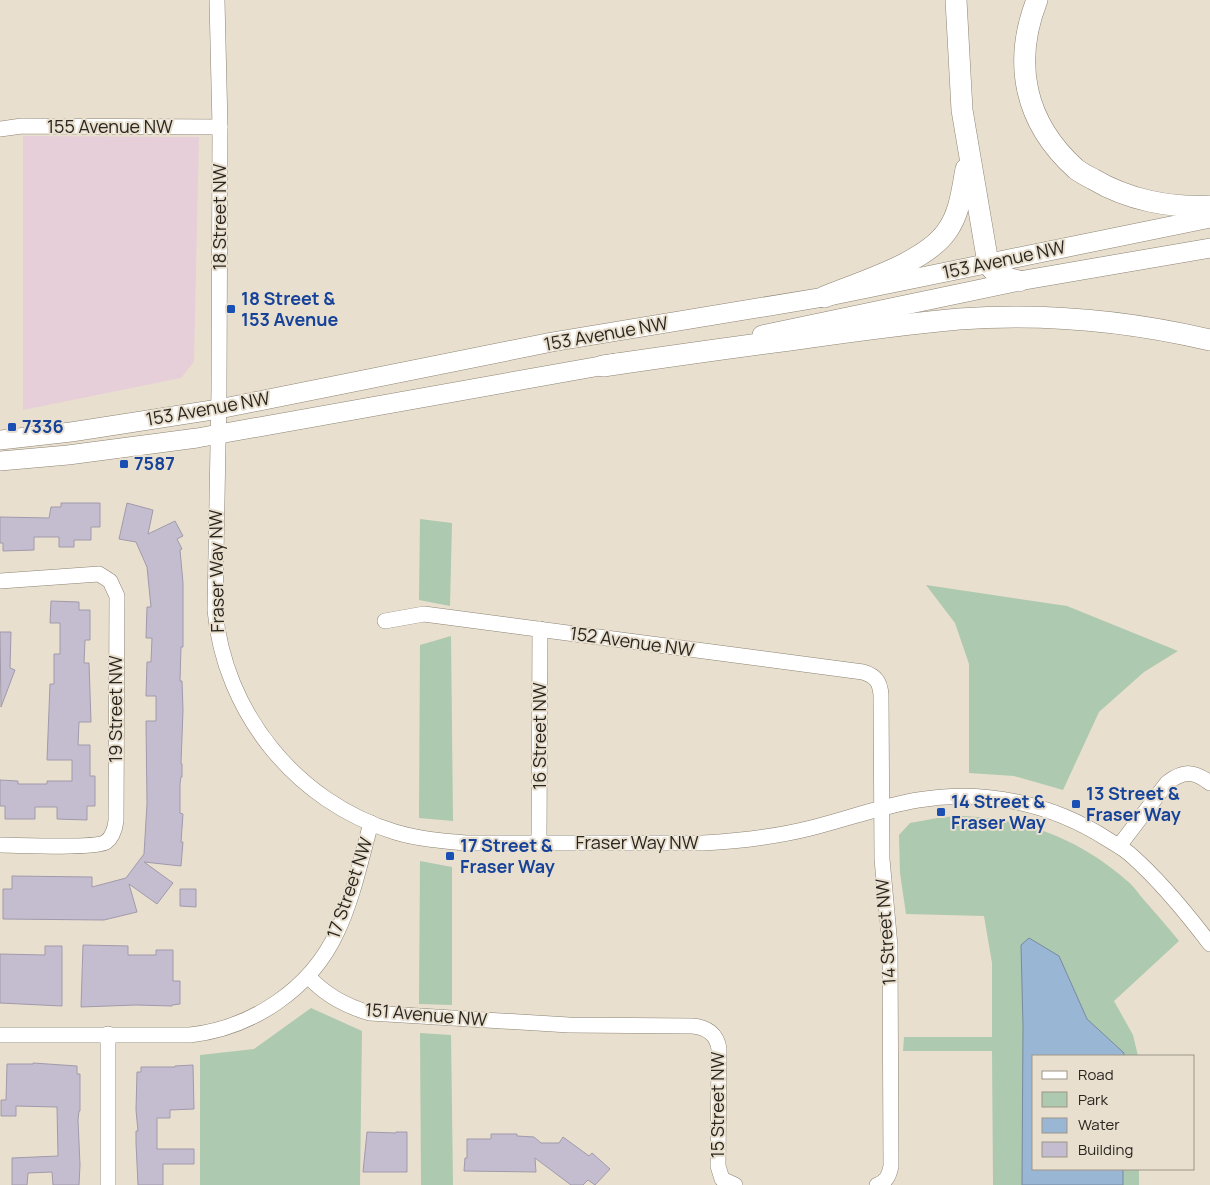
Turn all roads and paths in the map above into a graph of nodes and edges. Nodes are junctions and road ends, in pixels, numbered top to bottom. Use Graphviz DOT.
graph roads {
  1 [pos="217,0"];
  2 [pos="956,0"];
  3 [pos="1037,0"];
  4 [pos="220,127"];
  5 [pos="0,129"];
  6 [pos="968,154"];
  7 [pos="1210,206"];
  8 [pos="1210,218"];
  9 [pos="1210,248"];
  10 [pos="988,264"];
  11 [pos="1019,281"];
  12 [pos="824,297"];
  13 [pos="1210,340"];
  14 [pos="603,366"];
  15 [pos="218,409"];
  16 [pos="217,434"];
  17 [pos="0,440"];
  18 [pos="0,461"];
  19 [pos="0,581"];
  20 [pos="385,621"];
  21 [pos="540,629"];
  22 [pos="877,680"];
  23 [pos="1210,783"];
  24 [pos="881,809"];
  25 [pos="371,823"];
  26 [pos="539,843"];
  27 [pos="0,845"];
  28 [pos="1119,846"];
  29 [pos="1210,944"];
  30 [pos="308,976"];
  31 [pos="711,1031"];
  32 [pos="108,1034"];
  33 [pos="0,1035"];
  34 [pos="729,1182"];
  35 [pos="880,1184"];
  36 [pos="108,1185"];
  1 -- 4 [label="street, 18 Street NW"];
  2 -- 6 [label="highway"];
  3 -- 7 [label="highway"];
  4 -- 5 [label="street, 155 Avenue NW"];
  4 -- 15 [label="street, 18 Street NW"];
  6 -- 10 [label="highway"];
  6 -- 12 [label="highway"];
  8 -- 10 [label="main road, 153 Avenue NW"];
  9 -- 11 [label="main road, 153 Avenue NW"];
  10 -- 11 [label="highway"];
  10 -- 12 [label="main road, 153 Avenue NW"];
  11 -- 14 [label="main road, 153 Avenue NW"];
  12 -- 15 [label="main road, 153 Avenue NW"];
  13 -- 14 [label="highway"];
  14 -- 16 [label="main road, 153 Avenue NW"];
  15 -- 16 [label="street, 18 Street NW"];
  15 -- 17 [label="main road, 153 Avenue NW"];
  16 -- 18 [label="main road, 153 Avenue NW"];
  16 -- 25 [label="street, Fraser Way NW"];
  19 -- 27 [label="street, 19 Street NW"];
  20 -- 21 [label="street, 152 Avenue NW"];
  21 -- 22 [label="street, 152 Avenue NW"];
  21 -- 26 [label="street, 16 Street NW"];
  22 -- 24 [label="street, 14 Street NW"];
  23 -- 28 [label="street"];
  24 -- 26 [label="street, Fraser Way NW"];
  24 -- 28 [label="street, Fraser Way NW"];
  24 -- 35 [label="street, 14 Street NW"];
  25 -- 26 [label="street, Fraser Way NW"];
  25 -- 30 [label="street, 17 Street NW"];
  28 -- 29 [label="street, Fraser Way NW"];
  30 -- 31 [label="street, 151 Avenue NW"];
  30 -- 32 [label="street"];
  31 -- 34 [label="street, 15 Street NW"];
  32 -- 33 [label="street"];
  32 -- 36 [label="street"];
}
